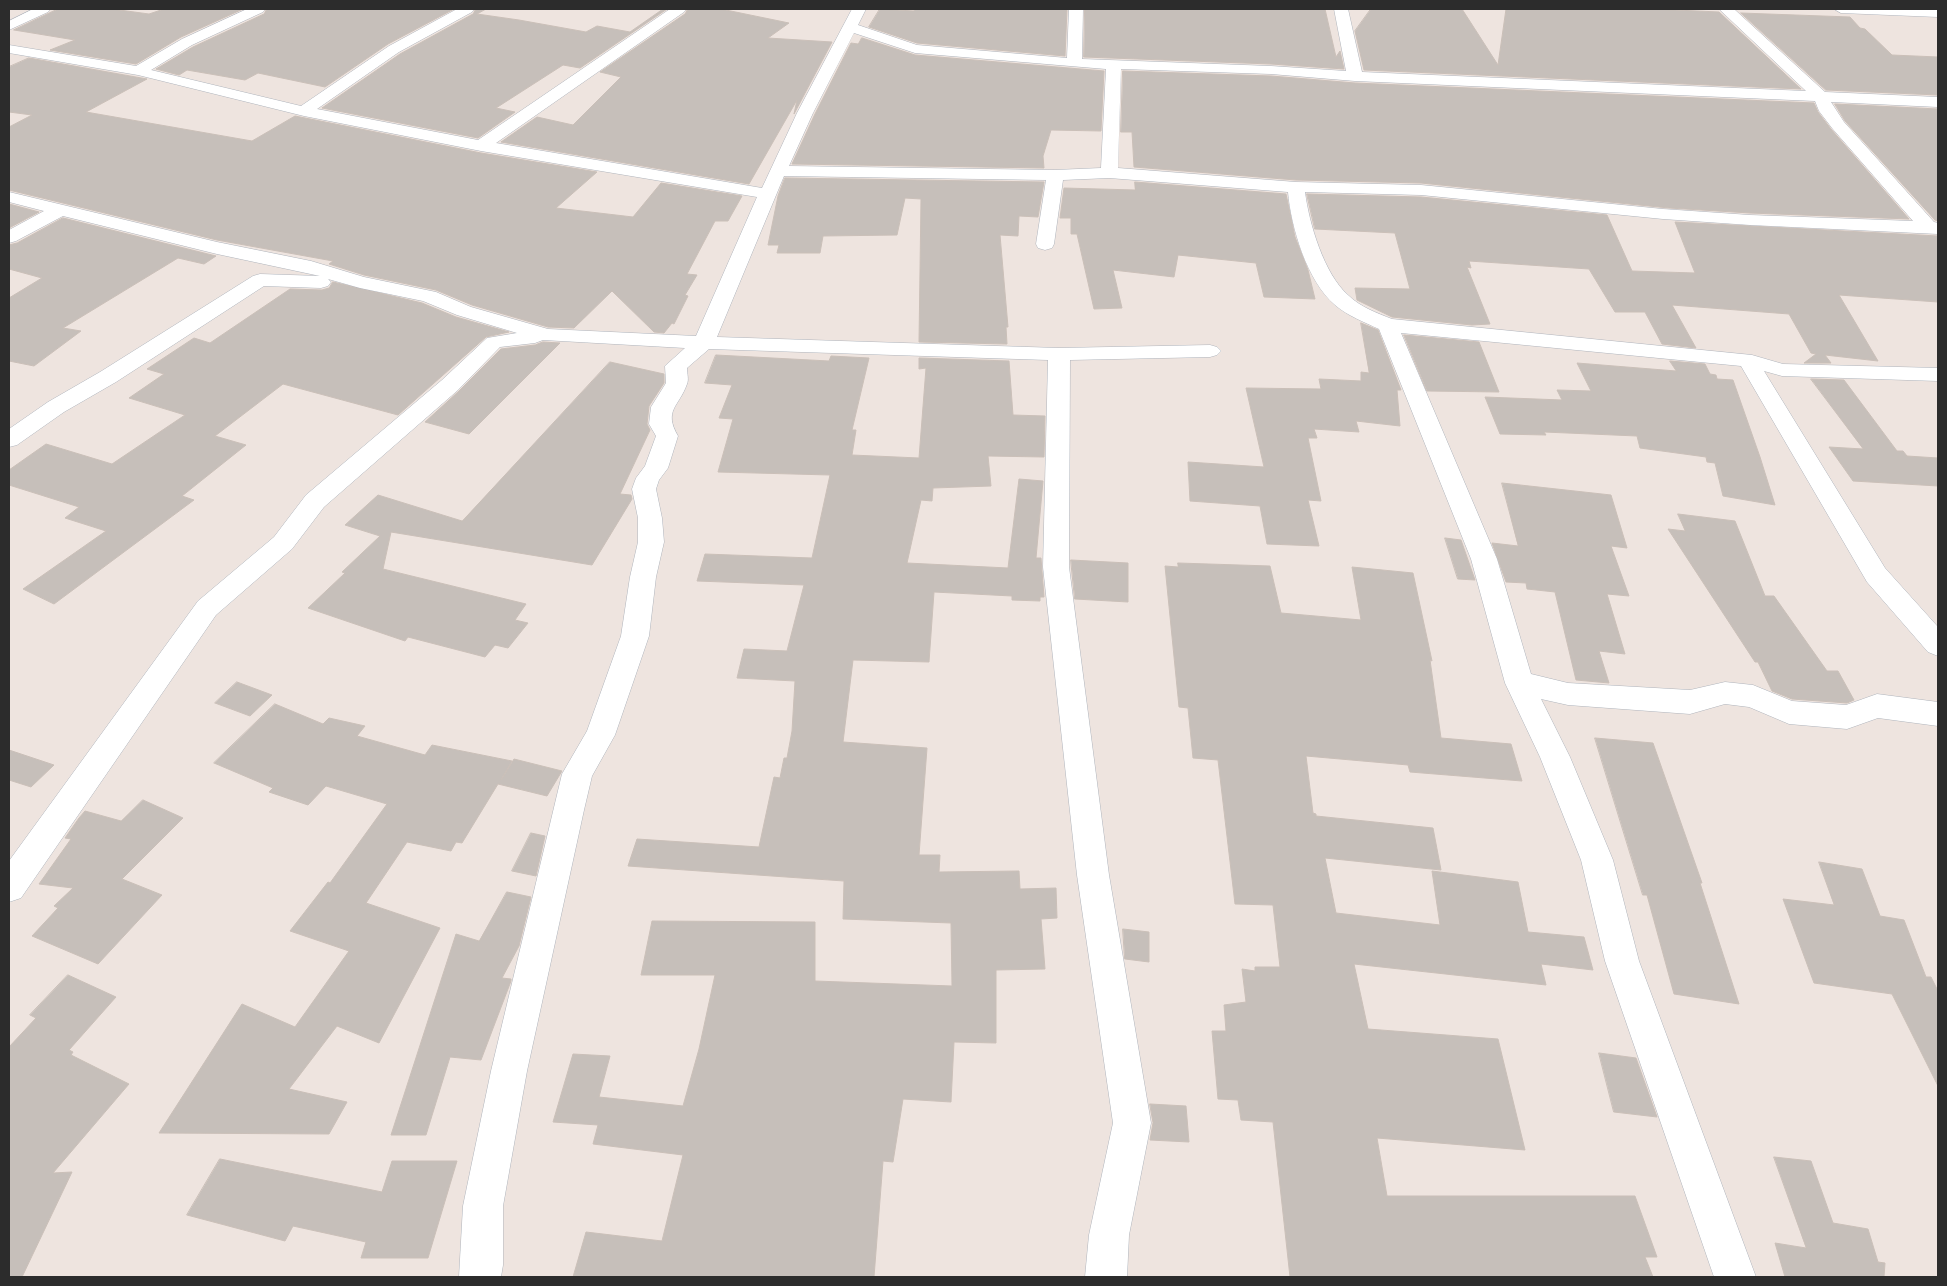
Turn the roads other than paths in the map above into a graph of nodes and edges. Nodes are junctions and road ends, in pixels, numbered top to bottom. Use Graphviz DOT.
graph roads {
  1 [pos="43,9"];
  2 [pos="258,9"];
  3 [pos="467,9"];
  4 [pos="678,9"];
  5 [pos="859,9"];
  6 [pos="1076,9"];
  7 [pos="1341,9"];
  8 [pos="1726,9"];
  9 [pos="1841,9"];
  10 [pos="1938,13"];
  11 [pos="9,26"];
  12 [pos="849,27"];
  13 [pos="9,48"];
  14 [pos="1074,62"];
  15 [pos="1114,65"];
  16 [pos="138,71"];
  17 [pos="1355,76"];
  18 [pos="1820,96"];
  19 [pos="1938,102"];
  20 [pos="304,111"];
  21 [pos="481,146"];
  22 [pos="778,171"];
  23 [pos="1109,172"];
  24 [pos="1055,175"];
  25 [pos="1296,187"];
  26 [pos="768,194"];
  27 [pos="9,197"];
  28 [pos="60,210"];
  29 [pos="1934,228"];
  30 [pos="9,237"];
  31 [pos="1045,244"];
  32 [pos="276,259"];
  33 [pos="260,280"];
  34 [pos="360,282"];
  35 [pos="1388,325"];
  36 [pos="546,335"];
  37 [pos="704,343"];
  38 [pos="1210,351"];
  39 [pos="1059,354"];
  40 [pos="1752,362"];
  41 [pos="1938,374"];
  42 [pos="9,440"];
  43 [pos="1938,645"];
  44 [pos="1519,684"];
  45 [pos="1938,714"];
  46 [pos="9,887"];
  47 [pos="480,1277"];
  48 [pos="1106,1277"];
  49 [pos="1735,1277"];
  1 -- 11 [label="street"];
  2 -- 16 [label="street"];
  3 -- 20 [label="street"];
  4 -- 21 [label="street"];
  5 -- 12 [label="street"];
  6 -- 14 [label="street"];
  7 -- 17 [label="street"];
  8 -- 18 [label="street"];
  9 -- 10 [label="street"];
  12 -- 14 [label="street"];
  12 -- 22 [label="street"];
  13 -- 16 [label="street"];
  14 -- 15 [label="street"];
  15 -- 17 [label="street"];
  15 -- 23 [label="street"];
  16 -- 20 [label="street"];
  17 -- 18 [label="street"];
  18 -- 19 [label="street"];
  18 -- 29 [label="street"];
  20 -- 21 [label="street"];
  21 -- 26 [label="street"];
  22 -- 24 [label="street"];
  22 -- 26 [label="street"];
  23 -- 24 [label="street"];
  23 -- 25 [label="street"];
  24 -- 31 [label="street"];
  25 -- 29 [label="street"];
  25 -- 35 [label="street"];
  26 -- 37 [label="street"];
  27 -- 28 [label="street"];
  28 -- 30 [label="street"];
  28 -- 32 [label="street"];
  32 -- 33 [label="street"];
  32 -- 34 [label="street"];
  33 -- 34 [label="street"];
  33 -- 42 [label="street"];
  34 -- 36 [label="street"];
  35 -- 40 [label="street"];
  35 -- 44 [label="street"];
  36 -- 37 [label="street"];
  36 -- 46 [label="street"];
  37 -- 39 [label="street"];
  37 -- 47 [label="street"];
  38 -- 39 [label="street"];
  39 -- 48 [label="street"];
  40 -- 41 [label="street"];
  40 -- 43 [label="street"];
  44 -- 45 [label="street"];
  44 -- 49 [label="street"];
}
